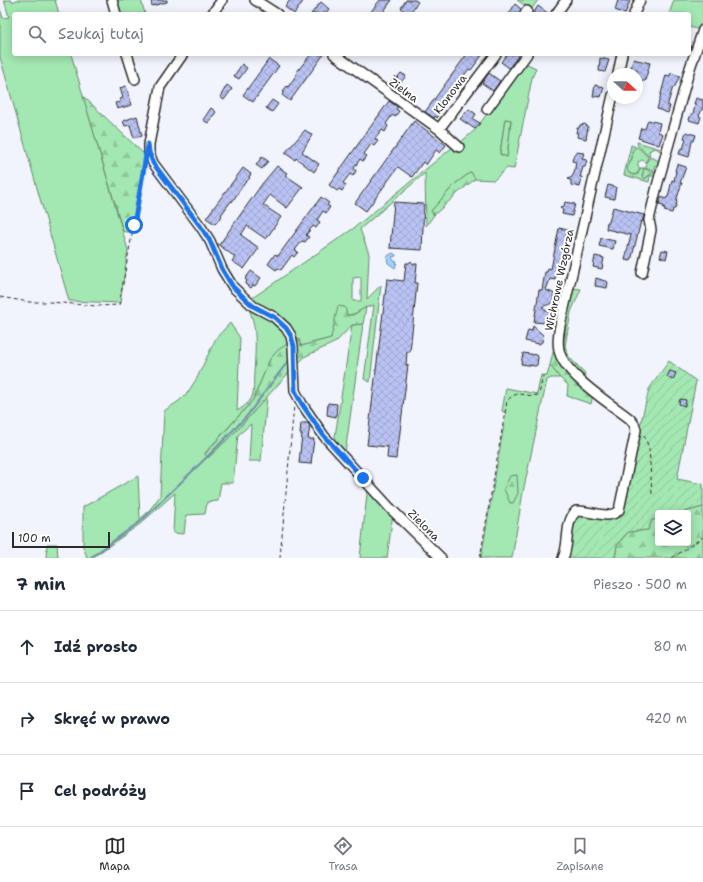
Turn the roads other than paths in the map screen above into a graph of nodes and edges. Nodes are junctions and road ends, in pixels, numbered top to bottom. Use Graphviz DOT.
graph roads {
  1 [pos="112,0"];
  2 [pos="222,0"];
  3 [pos="255,0"];
  4 [pos="566,0"];
  5 [pos="640,0"];
  6 [pos="115,12"];
  7 [pos="213,12"];
  8 [pos="274,12"];
  9 [pos="557,12"];
  10 [pos="635,12"];
  11 [pos="703,30"];
  12 [pos="128,56"];
  13 [pos="182,56"];
  14 [pos="337,56"];
  15 [pos="494,56"];
  16 [pos="526,56"];
  17 [pos="622,56"];
  18 [pos="619,68"];
  19 [pos="135,79"];
  20 [pos="611,104"];
  21 [pos="487,109"];
  22 [pos="439,130"];
  23 [pos="459,147"];
  24 [pos="642,273"];
  25 [pos="441,558"];
  26 [pos="563,558"];
  1 -- 6 [label="street"];
  2 -- 7 [label="street"];
  3 -- 8 [label="street"];
  4 -- 9 [label="street"];
  5 -- 10 [label="street"];
  11 -- 24 [label="street"];
  12 -- 19 [label="street"];
  13 -- 25 [label="street, Zielona"];
  14 -- 22 [label="street, Zielna"];
  15 -- 22 [label="street, Klonowa"];
  16 -- 21 [label="street"];
  17 -- 18 [label="street"];
  20 -- 26 [label="street, Wichrowe Wzgórza"];
  22 -- 23 [label="street, Zielna"];
}
